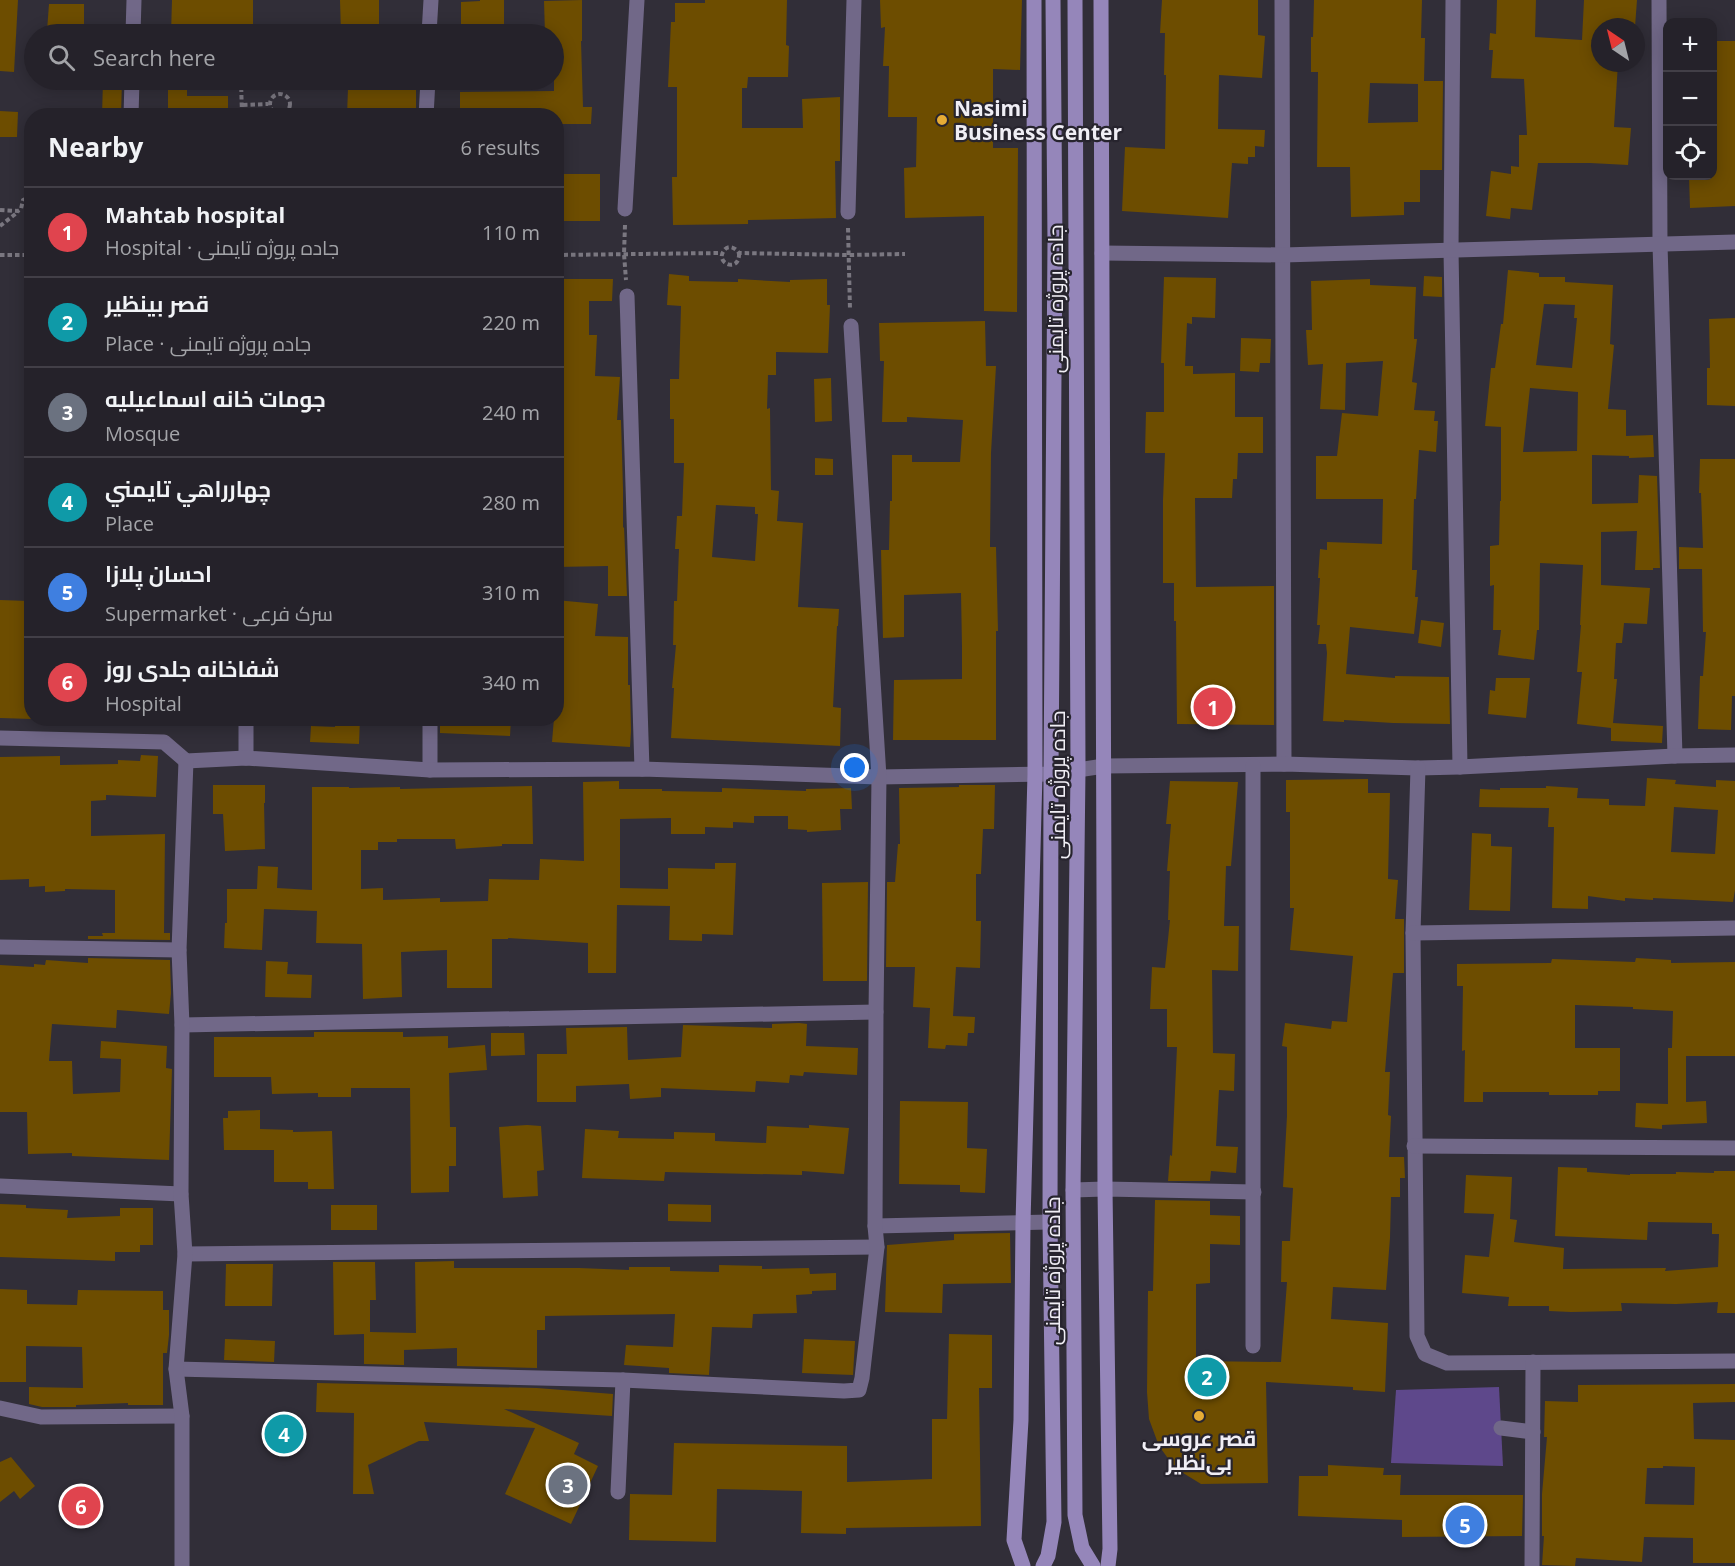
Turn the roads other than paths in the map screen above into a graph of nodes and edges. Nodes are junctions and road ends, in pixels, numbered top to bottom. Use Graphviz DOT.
graph roads {
  1 [pos="135,0"];
  2 [pos="431,0"];
  3 [pos="637,0"];
  4 [pos="854,0"];
  5 [pos="1034,0"];
  6 [pos="1053,0"];
  7 [pos="1075,0"];
  8 [pos="1101,0"];
  9 [pos="1282,0"];
  10 [pos="1453,0"];
  11 [pos="1659,0"];
  12 [pos="134,24"];
  13 [pos="430,24"];
  14 [pos="132,90"];
  15 [pos="427,90"];
  16 [pos="131,108"];
  17 [pos="426,108"];
  18 [pos="625,209"];
  19 [pos="848,212"];
  20 [pos="1735,243"];
  21 [pos="1660,244"];
  22 [pos="1451,250"];
  23 [pos="1102,253"];
  24 [pos="1282,255"];
  25 [pos="627,296"];
  26 [pos="851,326"];
  27 [pos="246,726"];
  28 [pos="430,726"];
  29 [pos="0,738"];
  30 [pos="1735,755"];
  31 [pos="1675,756"];
  32 [pos="246,758"];
  33 [pos="186,761"];
  34 [pos="1284,764"];
  35 [pos="1104,766"];
  36 [pos="1253,766"];
  37 [pos="1460,767"];
  38 [pos="1418,768"];
  39 [pos="430,770"];
  40 [pos="642,770"];
  41 [pos="1078,770"];
  42 [pos="1043,774"];
  43 [pos="879,777"];
  44 [pos="1735,928"];
  45 [pos="1413,933"];
  46 [pos="0,947"];
  47 [pos="179,950"];
  48 [pos="876,1012"];
  49 [pos="182,1025"];
  50 [pos="1414,1146"];
  51 [pos="1735,1148"];
  52 [pos="0,1186"];
  53 [pos="1105,1189"];
  54 [pos="1073,1190"];
  55 [pos="1254,1192"];
  56 [pos="181,1194"];
  57 [pos="1023,1222"];
  58 [pos="1050,1222"];
  59 [pos="875,1226"];
  60 [pos="877,1246"];
  61 [pos="185,1254"];
  62 [pos="1253,1346"];
  63 [pos="1735,1361"];
  64 [pos="1533,1362"];
  65 [pos="176,1369"];
  66 [pos="623,1380"];
  67 [pos="0,1408"];
  68 [pos="182,1416"];
  69 [pos="1501,1428"];
  70 [pos="1533,1432"];
  71 [pos="618,1492"];
  72 [pos="182,1566"];
  73 [pos="1023,1566"];
  74 [pos="1043,1566"];
  75 [pos="1093,1566"];
  76 [pos="1108,1566"];
  77 [pos="1532,1566"];
  1 -- 12 [label="street"];
  2 -- 13 [label="street"];
  3 -- 18 [label="street"];
  4 -- 19 [label="street"];
  5 -- 42 [label="street, جاده پروژه تایمنی"];
  6 -- 42 [label="street, جاده پروژه تایمنی"];
  7 -- 41 [label="street, جاده پروژه تایمنی"];
  8 -- 23 [label="street"];
  9 -- 24 [label="street"];
  10 -- 22 [label="street"];
  11 -- 21 [label="street"];
  14 -- 16 [label="street"];
  15 -- 17 [label="street"];
  20 -- 21 [label="street"];
  21 -- 22 [label="street"];
  21 -- 31 [label="street"];
  22 -- 24 [label="street"];
  22 -- 37 [label="street"];
  23 -- 24 [label="street"];
  23 -- 35 [label="street"];
  24 -- 34 [label="street"];
  25 -- 40 [label="street"];
  26 -- 43 [label="street"];
  27 -- 32 [label="street"];
  28 -- 39 [label="street"];
  29 -- 33 [label="street"];
  30 -- 31 [label="street"];
  31 -- 37 [label="street"];
  32 -- 33 [label="street"];
  32 -- 39 [label="street"];
  33 -- 47 [label="street"];
  34 -- 36 [label="street"];
  34 -- 38 [label="street"];
  35 -- 36 [label="street"];
  35 -- 41 [label="street"];
  35 -- 53 [label="street"];
  36 -- 55 [label="street"];
  37 -- 38 [label="street"];
  38 -- 45 [label="street"];
  39 -- 40 [label="street"];
  40 -- 43 [label="street"];
  41 -- 42 [label="street"];
  41 -- 54 [label="street, جاده پروژه تایمنی"];
  42 -- 43 [label="street"];
  42 -- 57 [label="street, جاده پروژه تایمنی"];
  42 -- 58 [label="street, جاده پروژه تایمنی"];
  43 -- 48 [label="street"];
  44 -- 45 [label="street"];
  45 -- 50 [label="street"];
  46 -- 47 [label="street"];
  47 -- 49 [label="street"];
  48 -- 49 [label="street"];
  48 -- 59 [label="street"];
  49 -- 56 [label="street"];
  50 -- 51 [label="street"];
  50 -- 64 [label="street"];
  52 -- 56 [label="street"];
  53 -- 54 [label="street"];
  53 -- 55 [label="street"];
  53 -- 76 [label="street"];
  54 -- 75 [label="street, جاده پروژه تایمنی"];
  55 -- 62 [label="street"];
  56 -- 61 [label="street"];
  57 -- 58 [label="street"];
  57 -- 59 [label="street"];
  57 -- 73 [label="street, جاده پروژه تایمنی"];
  58 -- 74 [label="street, جاده پروژه تایمنی"];
  59 -- 60 [label="street"];
  60 -- 61 [label="street"];
  60 -- 66 [label="street"];
  61 -- 65 [label="street"];
  63 -- 64 [label="street"];
  64 -- 70 [label="street"];
  65 -- 66 [label="street"];
  65 -- 68 [label="street"];
  66 -- 71 [label="street"];
  67 -- 68 [label="street"];
  68 -- 72 [label="street"];
  69 -- 70 [label="street"];
  70 -- 77 [label="street"];
}
